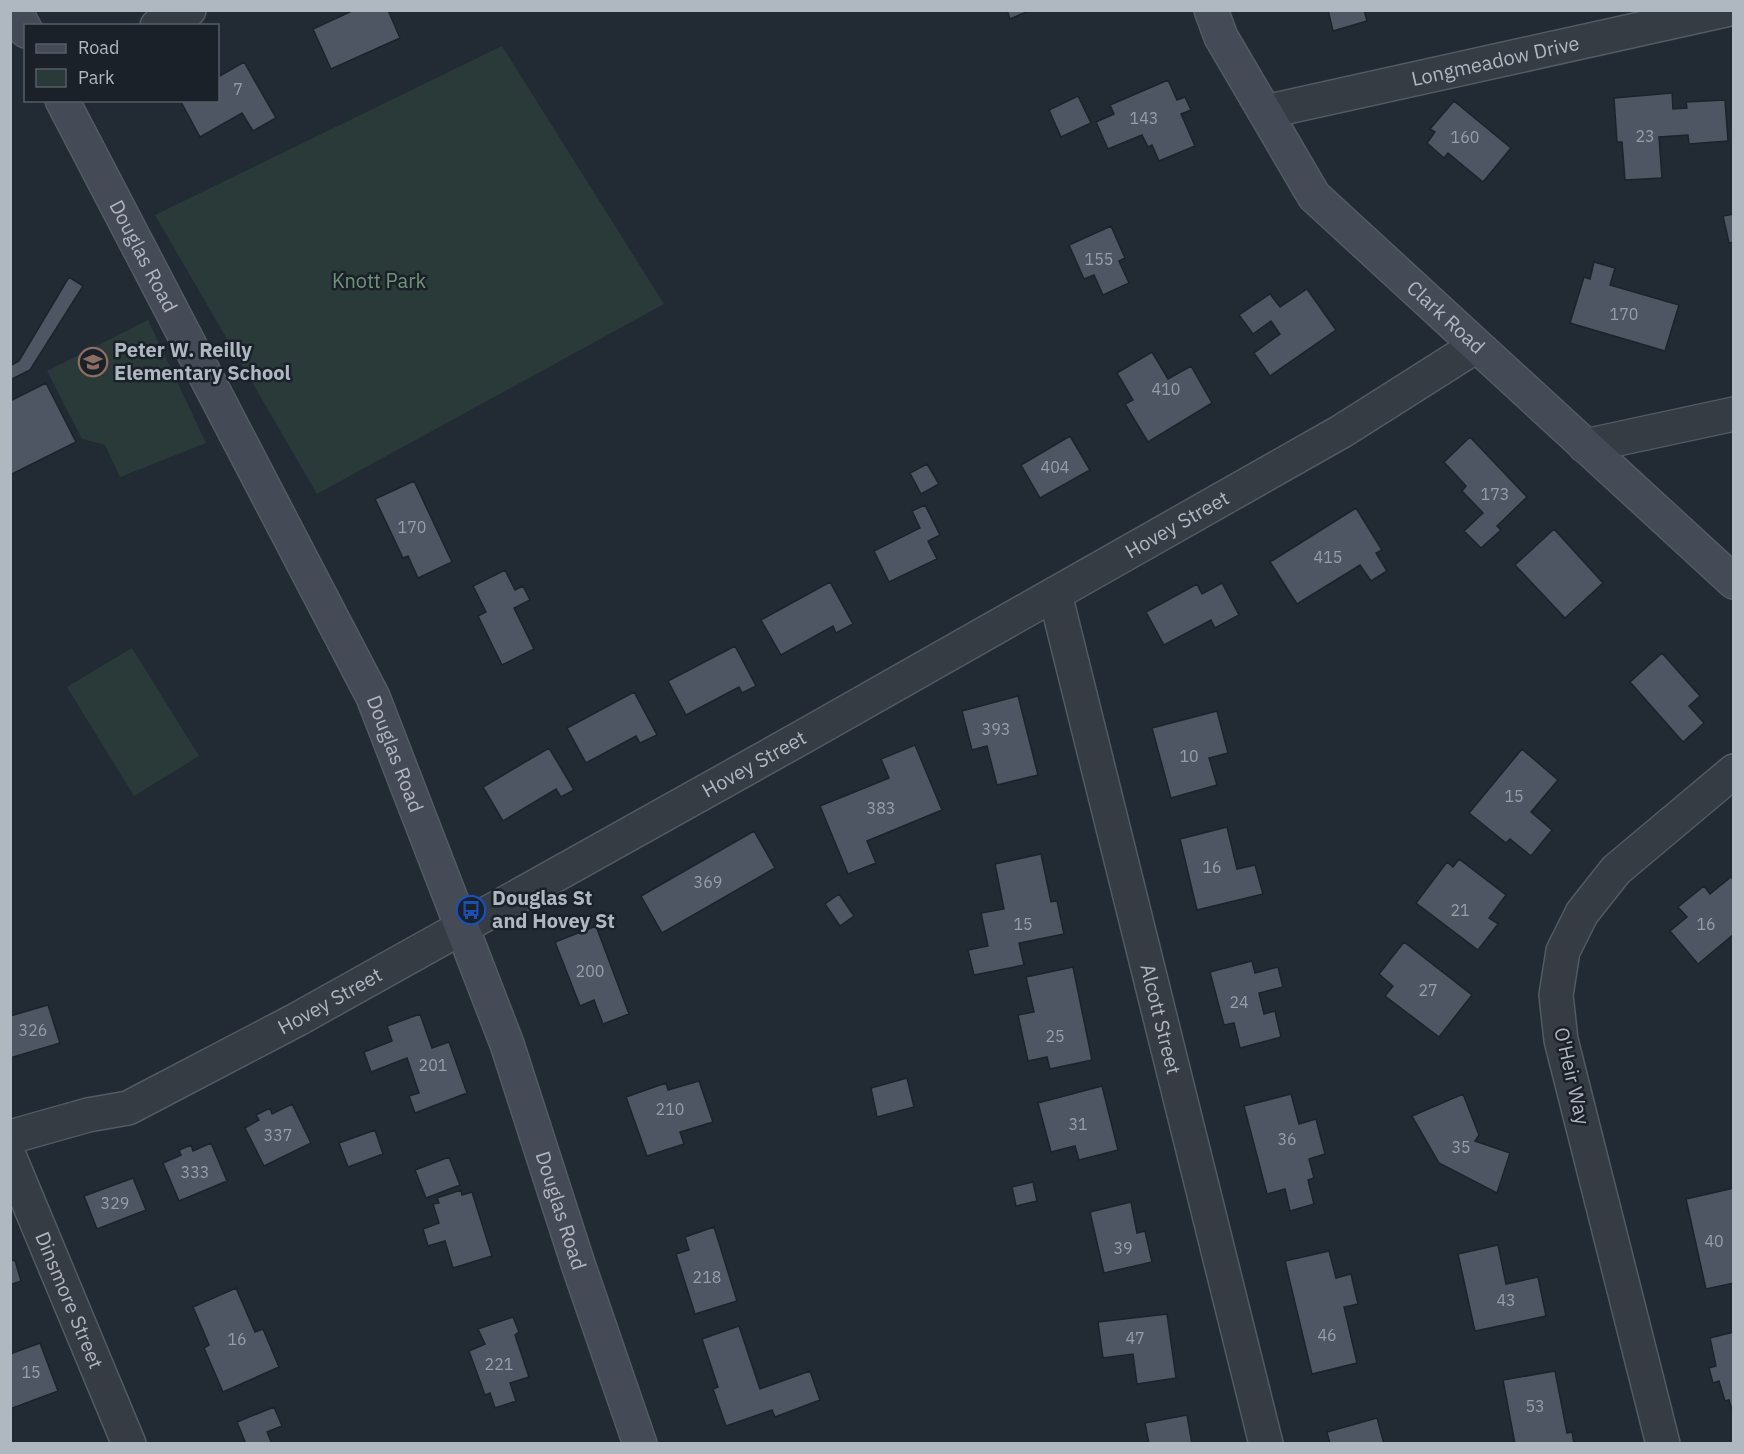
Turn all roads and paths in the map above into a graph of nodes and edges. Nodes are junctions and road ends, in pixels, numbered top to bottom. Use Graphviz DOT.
graph roads {
  1 [pos="15,10"];
  2 [pos="189,10"];
  3 [pos="1211,10"];
  4 [pos="1725,10"];
  5 [pos="161,24"];
  6 [pos="24,27"];
  7 [pos="63,102"];
  8 [pos="1265,112"];
  9 [pos="1476,345"];
  10 [pos="1734,414"];
  11 [pos="1585,446"];
  12 [pos="1734,582"];
  13 [pos="1055,594"];
  14 [pos="1734,771"];
  15 [pos="462,927"];
  16 [pos="10,1137"];
  17 [pos="10,1158"];
  18 [pos="129,1443"];
  19 [pos="640,1443"];
  20 [pos="1266,1443"];
  21 [pos="1663,1443"];
  1 -- 6 [label="street"];
  2 -- 5 [label="street"];
  3 -- 8 [label="street, Clark Road"];
  4 -- 8 [label="street, Longmeadow Drive"];
  7 -- 15 [label="street, Douglas Road"];
  8 -- 9 [label="street, Clark Road"];
  9 -- 11 [label="street, Clark Road"];
  9 -- 13 [label="street, Hovey Street"];
  10 -- 11 [label="street"];
  11 -- 12 [label="street, Clark Road"];
  13 -- 15 [label="street, Hovey Street"];
  13 -- 20 [label="street, Alcott Street"];
  14 -- 21 [label="street, O'Heir Way"];
  15 -- 16 [label="street, Hovey Street"];
  15 -- 19 [label="street, Douglas Road"];
  17 -- 18 [label="street, Dinsmore Street"];
}
